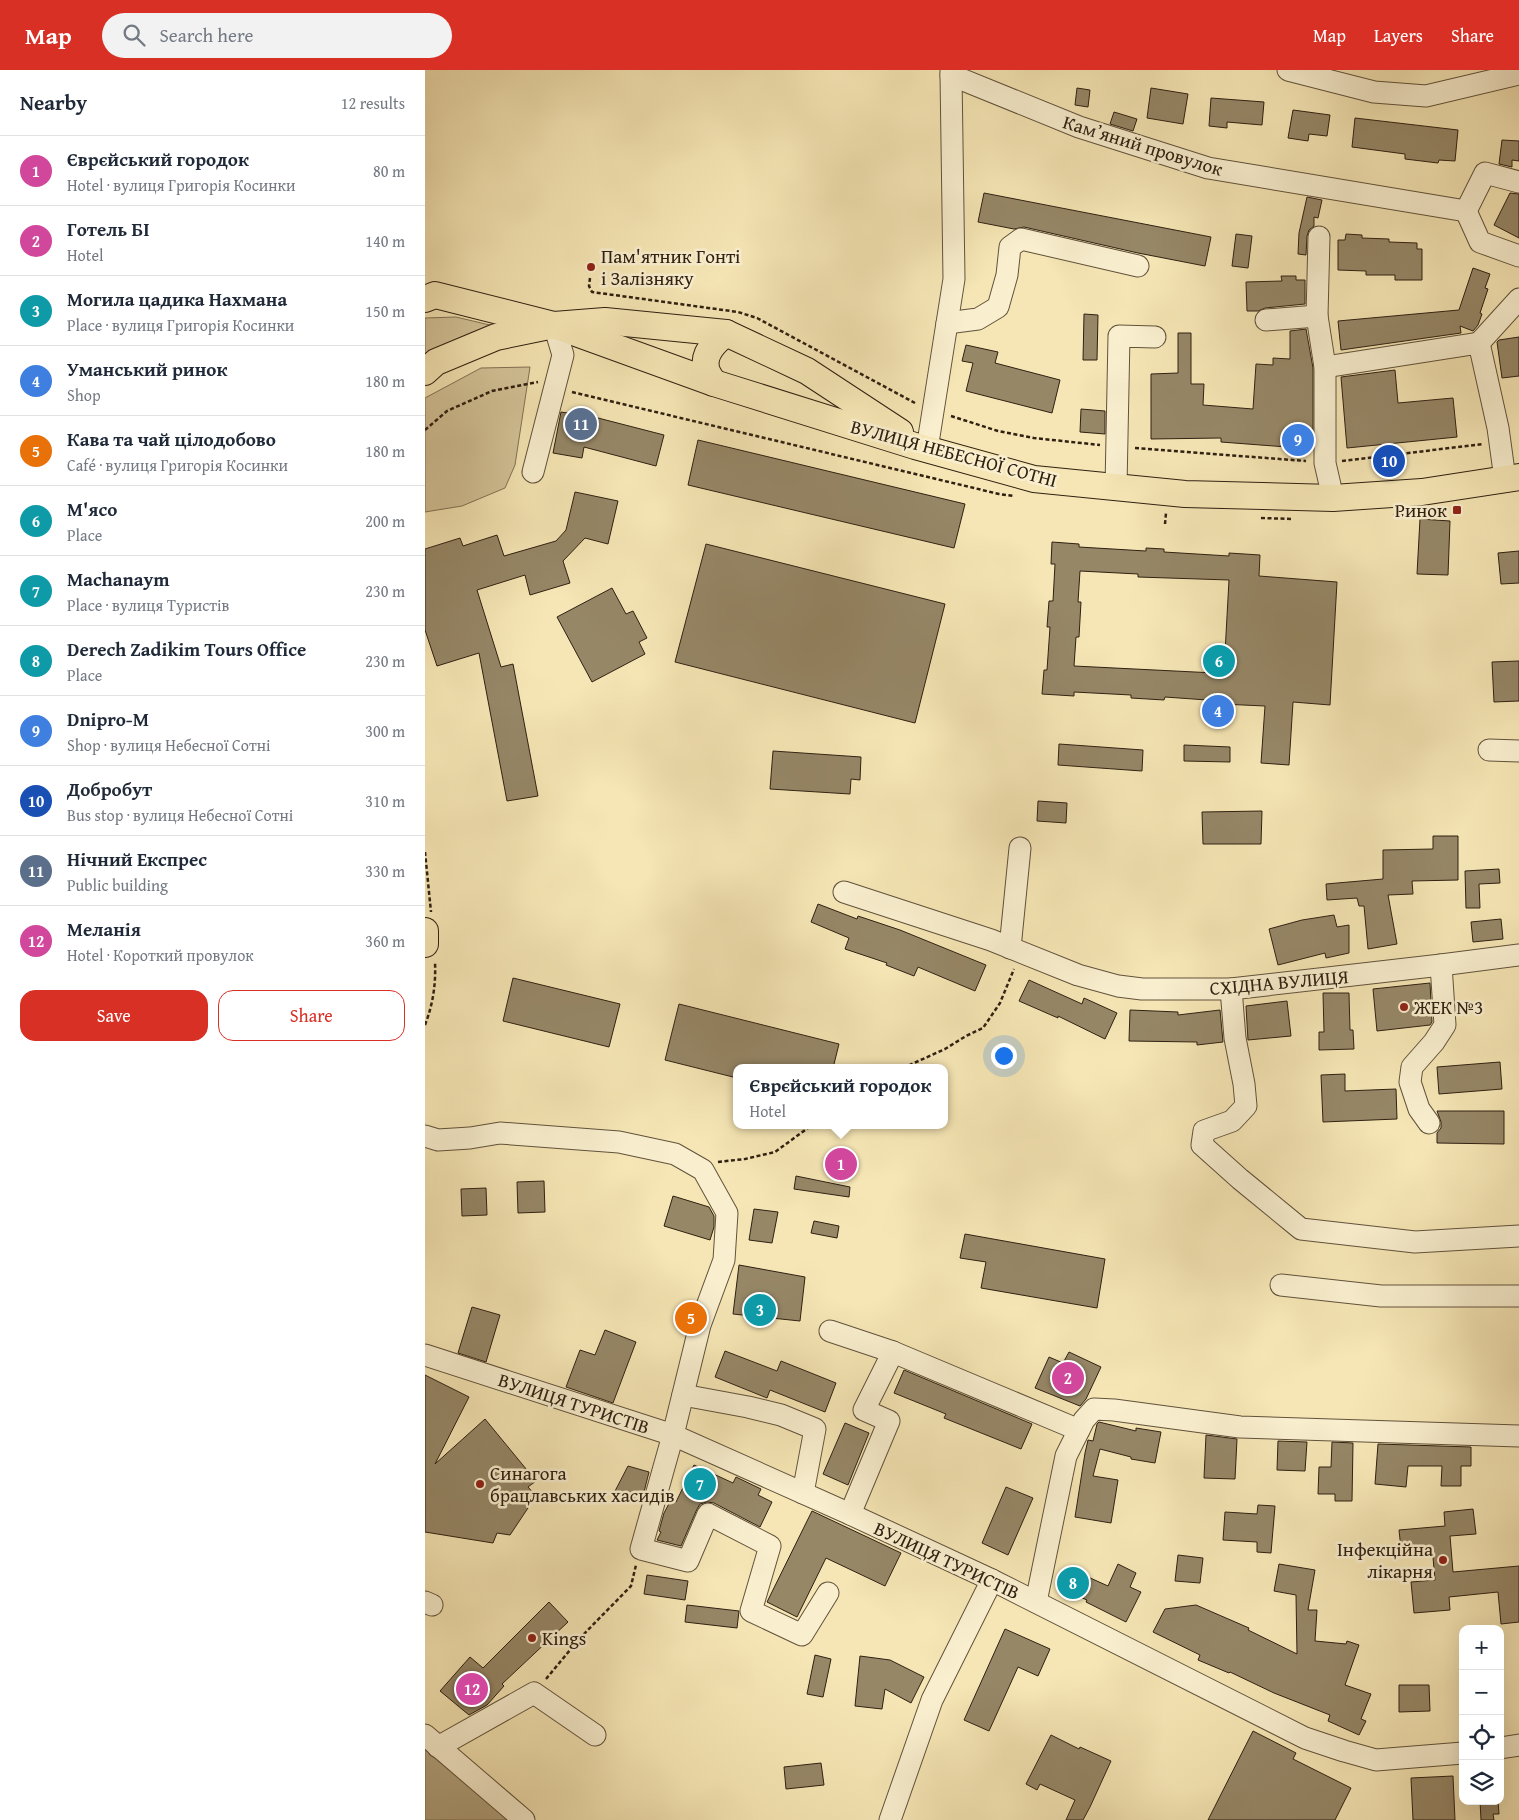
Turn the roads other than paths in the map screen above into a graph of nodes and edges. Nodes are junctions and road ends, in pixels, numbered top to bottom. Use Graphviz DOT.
graph roads {
  1 [pos="1288,70"];
  2 [pos="951,73"];
  3 [pos="1519,74"];
  4 [pos="1519,182"];
  5 [pos="1466,211"];
  6 [pos="1319,237"];
  7 [pos="1519,256"];
  8 [pos="1138,266"];
  9 [pos="428,294"];
  10 [pos="1519,300"];
  11 [pos="1317,316"];
  12 [pos="1511,317"];
  13 [pos="1266,320"];
  14 [pos="947,323"];
  15 [pos="554,325"];
  16 [pos="726,333"];
  17 [pos="1155,337"];
  18 [pos="1479,343"];
  19 [pos="1325,367"];
  20 [pos="425,372"];
  21 [pos="714,383"];
  22 [pos="927,449"];
  23 [pos="533,472"];
  24 [pos="1512,478"];
  25 [pos="1117,487"];
  26 [pos="1333,498"];
  27 [pos="1489,750"];
  28 [pos="1519,751"];
  29 [pos="1020,848"];
  30 [pos="843,892"];
  31 [pos="425,931"];
  32 [pos="425,944"];
  33 [pos="1016,950"];
  34 [pos="1519,955"];
  35 [pos="1441,966"];
  36 [pos="1231,990"];
  37 [pos="1429,1123"];
  38 [pos="425,1136"];
  39 [pos="1519,1236"];
  40 [pos="1281,1284"];
  41 [pos="1519,1296"];
  42 [pos="830,1331"];
  43 [pos="893,1352"];
  44 [pos="425,1355"];
  45 [pos="683,1394"];
  46 [pos="1081,1425"];
  47 [pos="673,1435"];
  48 [pos="1519,1436"];
  49 [pos="803,1494"];
  50 [pos="850,1514"];
  51 [pos="992,1580"];
  52 [pos="828,1592"];
  53 [pos="1036,1602"];
  54 [pos="595,1735"];
  55 [pos="432,1741"];
  56 [pos="1519,1745"];
  57 [pos="1504,1747"];
  58 [pos="1459,1753"];
  59 [pos="524,1820"];
  60 [pos="890,1820"];
  1 -- 3 [label="street"];
  2 -- 5 [label="street, Камʼяний провулок"];
  2 -- 14 [label="street"];
  4 -- 5 [label="street"];
  5 -- 7 [label="street"];
  6 -- 11 [label="street"];
  8 -- 14 [label="street"];
  9 -- 15 [label="main road"];
  10 -- 12 [label="street"];
  11 -- 13 [label="street"];
  11 -- 19 [label="street"];
  12 -- 18 [label="street"];
  14 -- 22 [label="street"];
  15 -- 16 [label="main road"];
  15 -- 20 [label="main road"];
  15 -- 21 [label="main road, ВУЛИЦЯ НЕБЕСНОЇ СОТНІ"];
  15 -- 23 [label="street"];
  16 -- 21 [label="main road"];
  16 -- 22 [label="main road"];
  17 -- 25 [label="street"];
  18 -- 19 [label="street"];
  18 -- 24 [label="street"];
  19 -- 26 [label="street"];
  21 -- 22 [label="main road, ВУЛИЦЯ НЕБЕСНОЇ СОТНІ"];
  22 -- 25 [label="main road, ВУЛИЦЯ НЕБЕСНОЇ СОТНІ"];
  24 -- 26 [label="main road, ВУЛИЦЯ НЕБЕСНОЇ СОТНІ"];
  25 -- 26 [label="main road, ВУЛИЦЯ НЕБЕСНОЇ СОТНІ"];
  27 -- 28 [label="street"];
  29 -- 33 [label="street"];
  30 -- 33 [label="street, СХІДНА ВУЛИЦЯ"];
  31 -- 32 [label="main road"];
  33 -- 36 [label="street, СХІДНА ВУЛИЦЯ"];
  34 -- 35 [label="street, СХІДНА ВУЛИЦЯ"];
  35 -- 36 [label="street, СХІДНА ВУЛИЦЯ"];
  35 -- 37 [label="street"];
  36 -- 39 [label="street"];
  38 -- 45 [label="street"];
  40 -- 41 [label="street"];
  42 -- 43 [label="street"];
  43 -- 46 [label="street"];
  43 -- 50 [label="street"];
  44 -- 47 [label="street, ВУЛИЦЯ ТУРИСТІВ"];
  45 -- 47 [label="street"];
  45 -- 49 [label="street"];
  46 -- 48 [label="street"];
  46 -- 53 [label="street"];
  47 -- 49 [label="street, ВУЛИЦЯ ТУРИСТІВ"];
  47 -- 52 [label="street"];
  49 -- 50 [label="street, ВУЛИЦЯ ТУРИСТІВ"];
  50 -- 51 [label="street, ВУЛИЦЯ ТУРИСТІВ"];
  51 -- 53 [label="street, ВУЛИЦЯ ТУРИСТІВ"];
  51 -- 60 [label="street"];
  53 -- 58 [label="street, ВУЛИЦЯ ТУРИСТІВ"];
  54 -- 55 [label="street"];
  55 -- 59 [label="street"];
  56 -- 57 [label="street"];
}
